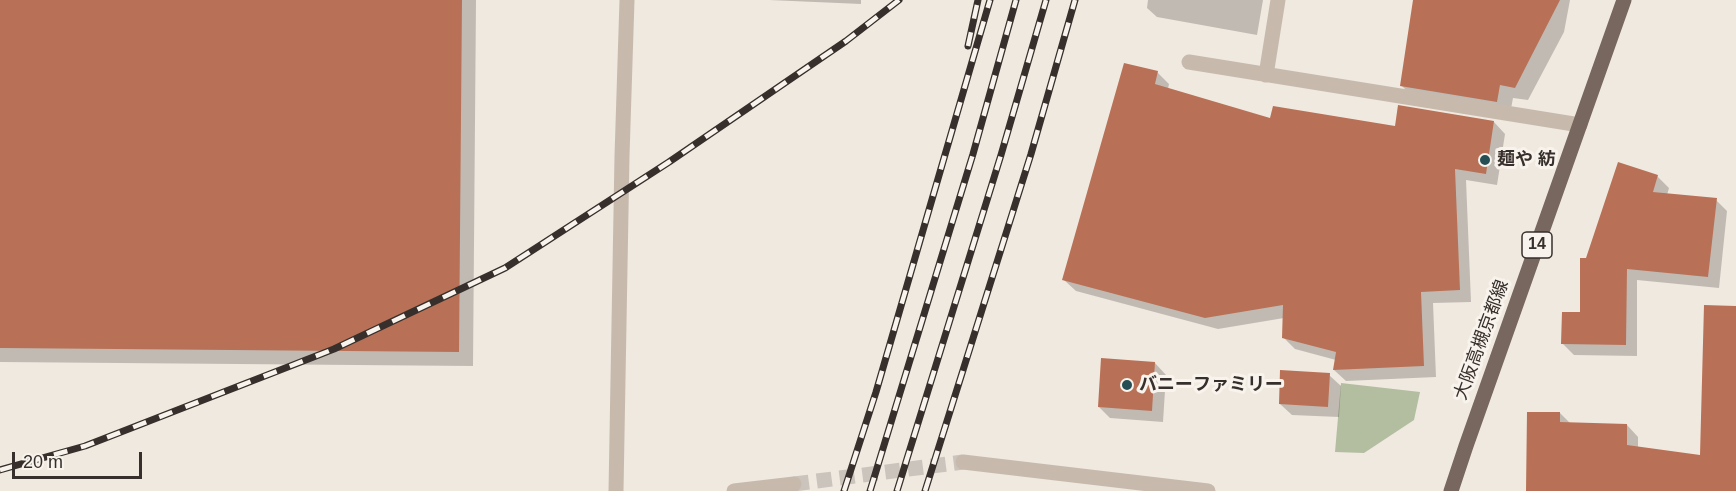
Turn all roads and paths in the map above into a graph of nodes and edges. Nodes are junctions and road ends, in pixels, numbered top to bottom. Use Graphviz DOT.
graph roads {
  1 [pos="627,0"];
  2 [pos="1278,0"];
  3 [pos="1624,0"];
  4 [pos="1189,62"];
  5 [pos="1266,75"];
  6 [pos="1580,124"];
  7 [pos="963,462"];
  8 [pos="794,484"];
  9 [pos="616,491"];
  10 [pos="734,491"];
  11 [pos="1208,491"];
  12 [pos="1451,491"];
  1 -- 9 [label="street"];
  2 -- 5 [label="street"];
  3 -- 6 [label="main road, 大阪高槻京都線 / 14"];
  4 -- 5 [label="street"];
  5 -- 6 [label="street"];
  6 -- 12 [label="main road, 大阪高槻京都線 / 14"];
  7 -- 11 [label="street"];
  8 -- 10 [label="street"];
}
